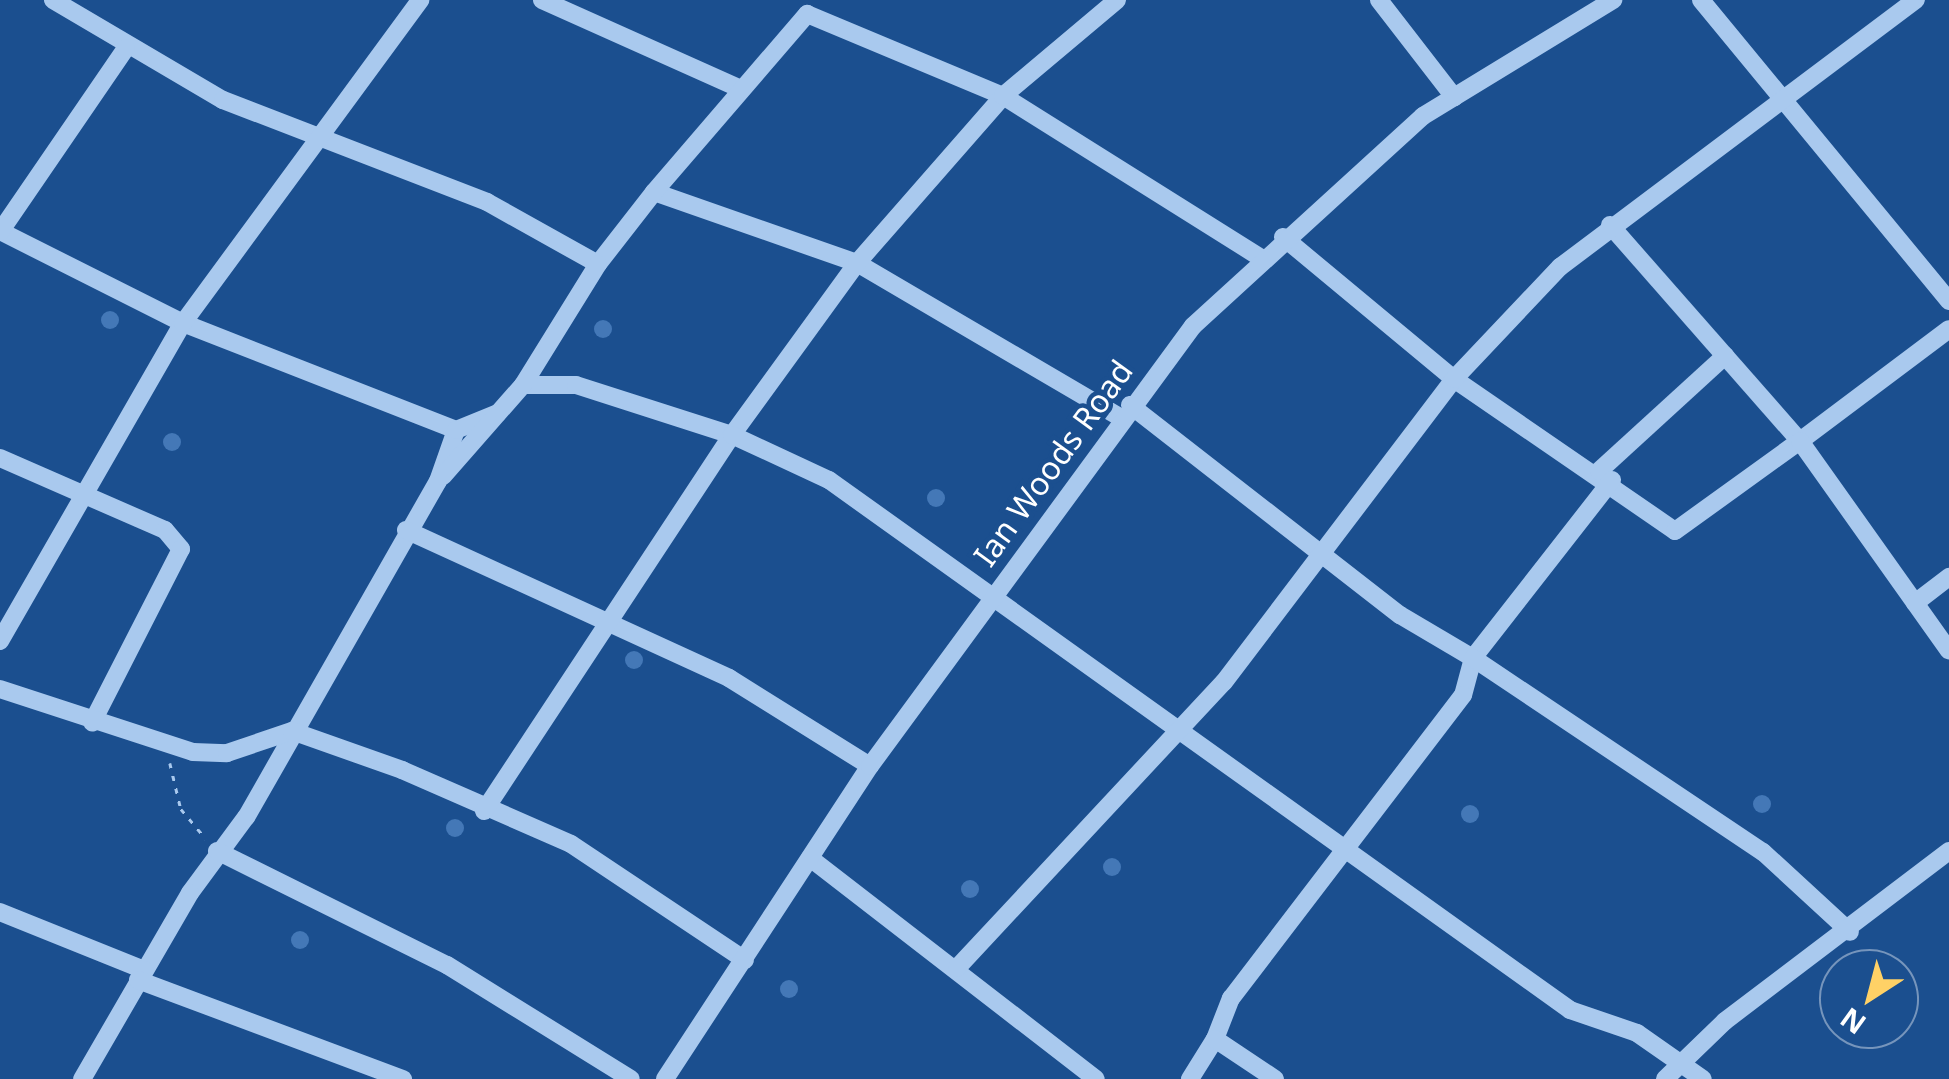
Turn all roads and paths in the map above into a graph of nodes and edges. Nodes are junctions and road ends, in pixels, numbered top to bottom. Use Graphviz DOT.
graph roads {
  1 [pos="53,0"];
  2 [pos="420,0"];
  3 [pos="542,0"];
  4 [pos="1117,0"];
  5 [pos="1379,0"];
  6 [pos="1612,0"];
  7 [pos="1700,0"];
  8 [pos="1916,0"];
  9 [pos="814,7"];
  10 [pos="126,48"];
  11 [pos="740,88"];
  12 [pos="1003,96"];
  13 [pos="1454,96"];
  14 [pos="1780,96"];
  15 [pos="314,140"];
  16 [pos="654,192"];
  17 [pos="1610,225"];
  18 [pos="0,232"];
  19 [pos="1283,237"];
  20 [pos="1260,257"];
  21 [pos="857,263"];
  22 [pos="598,264"];
  23 [pos="1949,301"];
  24 [pos="183,324"];
  25 [pos="1949,329"];
  26 [pos="1725,356"];
  27 [pos="1454,379"];
  28 [pos="524,385"];
  29 [pos="1125,411"];
  30 [pos="498,413"];
  31 [pos="456,430"];
  32 [pos="732,435"];
  33 [pos="1800,442"];
  34 [pos="0,458"];
  35 [pos="1606,476"];
  36 [pos="438,481"];
  37 [pos="76,496"];
  38 [pos="406,530"];
  39 [pos="1319,554"];
  40 [pos="1949,577"];
  41 [pos="991,598"];
  42 [pos="1915,603"];
  43 [pos="607,620"];
  44 [pos="0,641"];
  45 [pos="1949,651"];
  46 [pos="1473,658"];
  47 [pos="0,690"];
  48 [pos="92,723"];
  49 [pos="292,731"];
  50 [pos="1176,735"];
  51 [pos="169,746"];
  52 [pos="870,766"];
  53 [pos="484,811"];
  54 [pos="1342,849"];
  55 [pos="1949,851"];
  56 [pos="217,852"];
  57 [pos="810,858"];
  58 [pos="0,912"];
  59 [pos="1850,932"];
  60 [pos="745,960"];
  61 [pos="957,968"];
  62 [pos="141,975"];
  63 [pos="1215,1039"];
  64 [pos="1685,1060"];
  65 [pos="82,1079"];
  66 [pos="403,1079"];
  67 [pos="630,1079"];
  68 [pos="665,1079"];
  69 [pos="1096,1079"];
  70 [pos="1190,1079"];
  71 [pos="1276,1079"];
  72 [pos="1666,1079"];
  73 [pos="1703,1079"];
  1 -- 10 [label="street"];
  2 -- 15 [label="street"];
  3 -- 11 [label="street"];
  4 -- 12 [label="street"];
  5 -- 13 [label="street"];
  6 -- 13 [label="street, Ian Woods Road"];
  7 -- 14 [label="street"];
  8 -- 14 [label="street"];
  9 -- 11 [label="street"];
  9 -- 12 [label="street"];
  10 -- 15 [label="street"];
  10 -- 18 [label="street"];
  11 -- 16 [label="street"];
  12 -- 20 [label="street"];
  12 -- 21 [label="street"];
  13 -- 19 [label="street, Ian Woods Road"];
  14 -- 17 [label="street"];
  14 -- 23 [label="street"];
  15 -- 22 [label="street"];
  15 -- 24 [label="street"];
  16 -- 21 [label="street"];
  16 -- 22 [label="street"];
  17 -- 26 [label="street"];
  17 -- 27 [label="street"];
  18 -- 24 [label="street"];
  19 -- 20 [label="street, Ian Woods Road"];
  19 -- 27 [label="street"];
  20 -- 29 [label="street, Ian Woods Road"];
  21 -- 29 [label="street"];
  21 -- 32 [label="street"];
  22 -- 28 [label="street"];
  24 -- 31 [label="street"];
  24 -- 37 [label="street"];
  25 -- 33 [label="street"];
  26 -- 33 [label="street"];
  26 -- 35 [label="street"];
  27 -- 35 [label="street"];
  27 -- 39 [label="street"];
  28 -- 30 [label="street"];
  28 -- 32 [label="street"];
  29 -- 39 [label="street"];
  29 -- 41 [label="street, Ian Woods Road"];
  30 -- 31 [label="street"];
  30 -- 36 [label="street"];
  31 -- 36 [label="street"];
  32 -- 41 [label="street"];
  32 -- 43 [label="street"];
  33 -- 35 [label="street"];
  33 -- 42 [label="street"];
  34 -- 37 [label="street"];
  35 -- 46 [label="street"];
  36 -- 38 [label="street"];
  37 -- 44 [label="street"];
  37 -- 48 [label="street"];
  38 -- 43 [label="street"];
  38 -- 49 [label="street"];
  39 -- 46 [label="street"];
  39 -- 50 [label="street"];
  40 -- 42 [label="street"];
  41 -- 50 [label="street"];
  41 -- 52 [label="street, Ian Woods Road"];
  42 -- 45 [label="street"];
  43 -- 52 [label="street"];
  43 -- 53 [label="street"];
  46 -- 54 [label="street"];
  46 -- 59 [label="street"];
  47 -- 48 [label="street"];
  48 -- 51 [label="street"];
  49 -- 51 [label="street"];
  49 -- 53 [label="street"];
  49 -- 56 [label="street"];
  50 -- 54 [label="street"];
  50 -- 61 [label="street"];
  51 -- 56 [label="path"];
  52 -- 57 [label="street, Ian Woods Road"];
  53 -- 60 [label="street"];
  54 -- 63 [label="street"];
  54 -- 64 [label="street"];
  55 -- 59 [label="street"];
  56 -- 62 [label="street"];
  56 -- 67 [label="street"];
  57 -- 60 [label="street, Ian Woods Road"];
  57 -- 61 [label="street"];
  58 -- 62 [label="street"];
  59 -- 64 [label="street"];
  60 -- 68 [label="street, Ian Woods Road"];
  61 -- 69 [label="street"];
  62 -- 65 [label="street"];
  62 -- 66 [label="street"];
  63 -- 70 [label="street"];
  63 -- 71 [label="street"];
  64 -- 72 [label="street"];
  64 -- 73 [label="street"];
}
